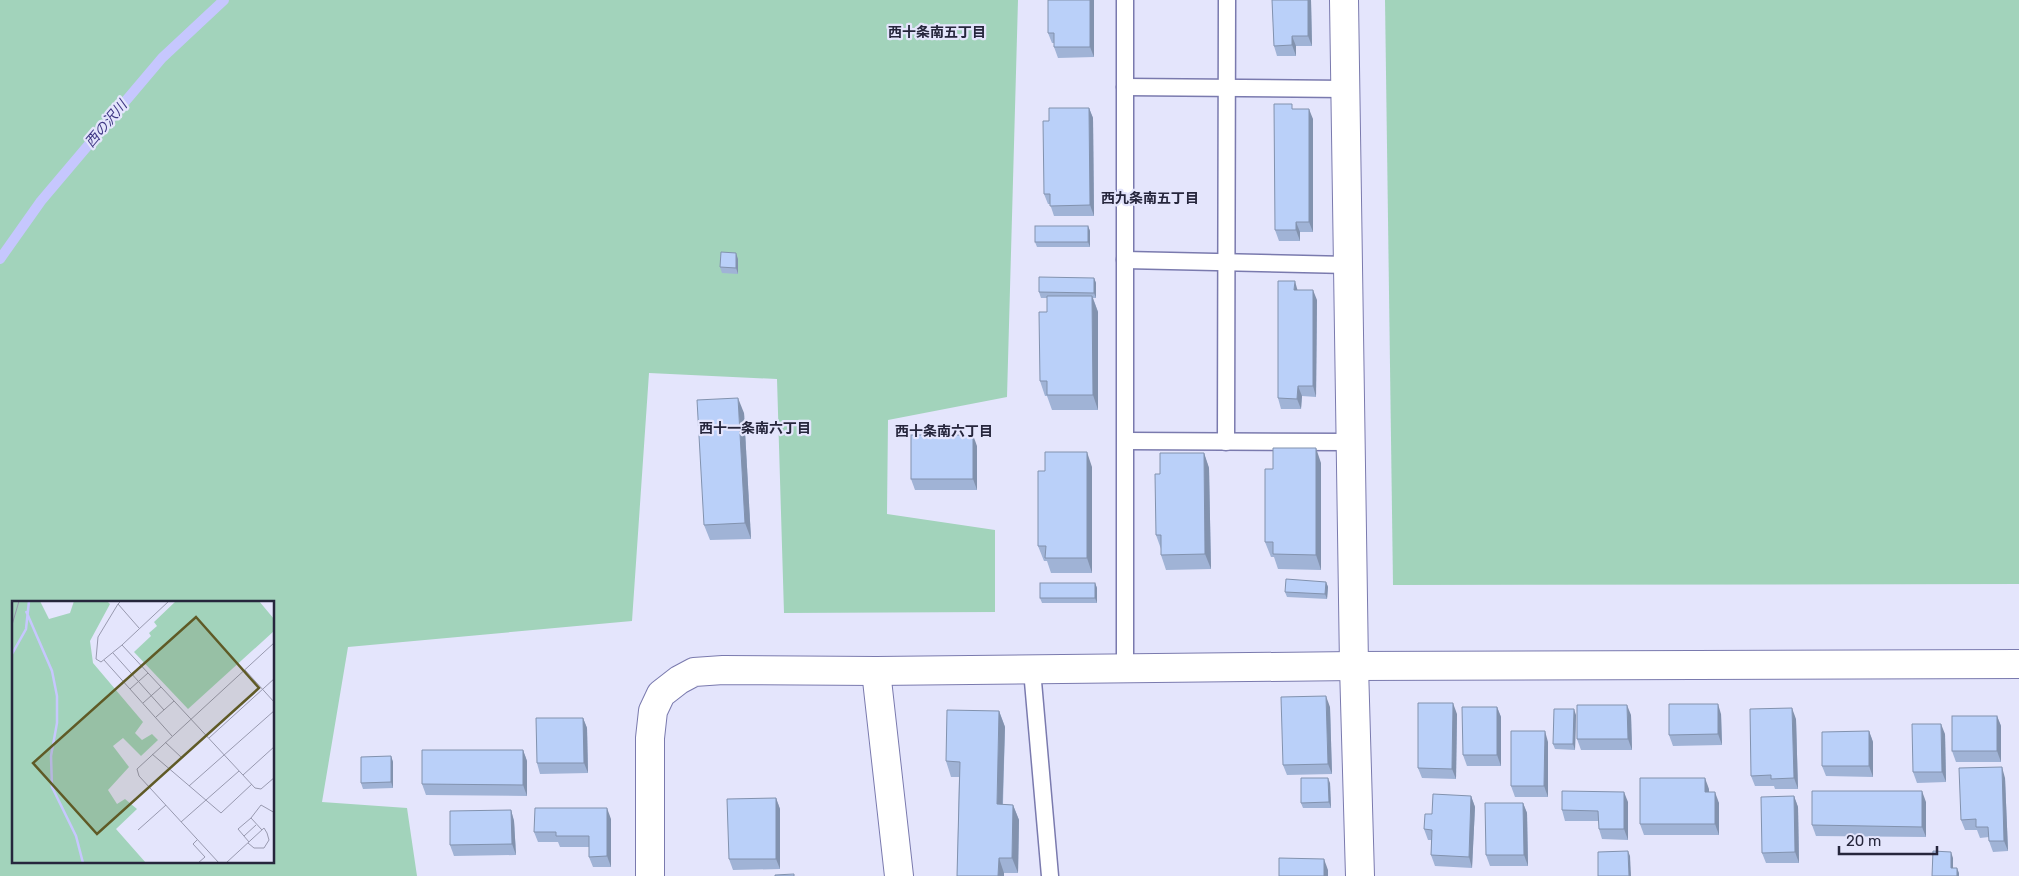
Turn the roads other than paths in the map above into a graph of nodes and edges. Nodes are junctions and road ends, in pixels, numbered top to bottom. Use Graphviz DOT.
graph roads {
  1 [pos="1125,0"];
  2 [pos="1227,0"];
  3 [pos="1344,0"];
  4 [pos="1125,87"];
  5 [pos="1227,88"];
  6 [pos="1346,89"];
  7 [pos="1125,260"];
  8 [pos="1226,262"];
  9 [pos="1348,265"];
  10 [pos="1126,441"];
  11 [pos="1226,442"];
  12 [pos="1351,442"];
  13 [pos="2019,664"];
  14 [pos="1354,666"];
  15 [pos="1125,668"];
  16 [pos="1032,670"];
  17 [pos="876,671"];
  18 [pos="650,876"];
  19 [pos="899,876"];
  20 [pos="1050,876"];
  21 [pos="1360,876"];
  1 -- 4 [label="lane"];
  2 -- 5 [label="lane"];
  3 -- 6 [label="street"];
  4 -- 5 [label="lane"];
  4 -- 7 [label="lane"];
  5 -- 6 [label="lane"];
  5 -- 8 [label="lane"];
  6 -- 9 [label="street"];
  7 -- 8 [label="lane"];
  7 -- 10 [label="lane"];
  8 -- 9 [label="lane"];
  8 -- 11 [label="lane"];
  9 -- 12 [label="street"];
  10 -- 11 [label="lane"];
  10 -- 15 [label="lane"];
  11 -- 12 [label="lane"];
  12 -- 14 [label="street"];
  13 -- 14 [label="street"];
  14 -- 15 [label="street"];
  14 -- 21 [label="street"];
  15 -- 16 [label="street"];
  16 -- 17 [label="street"];
  16 -- 20 [label="lane"];
  17 -- 18 [label="street"];
  17 -- 19 [label="street"];
}
